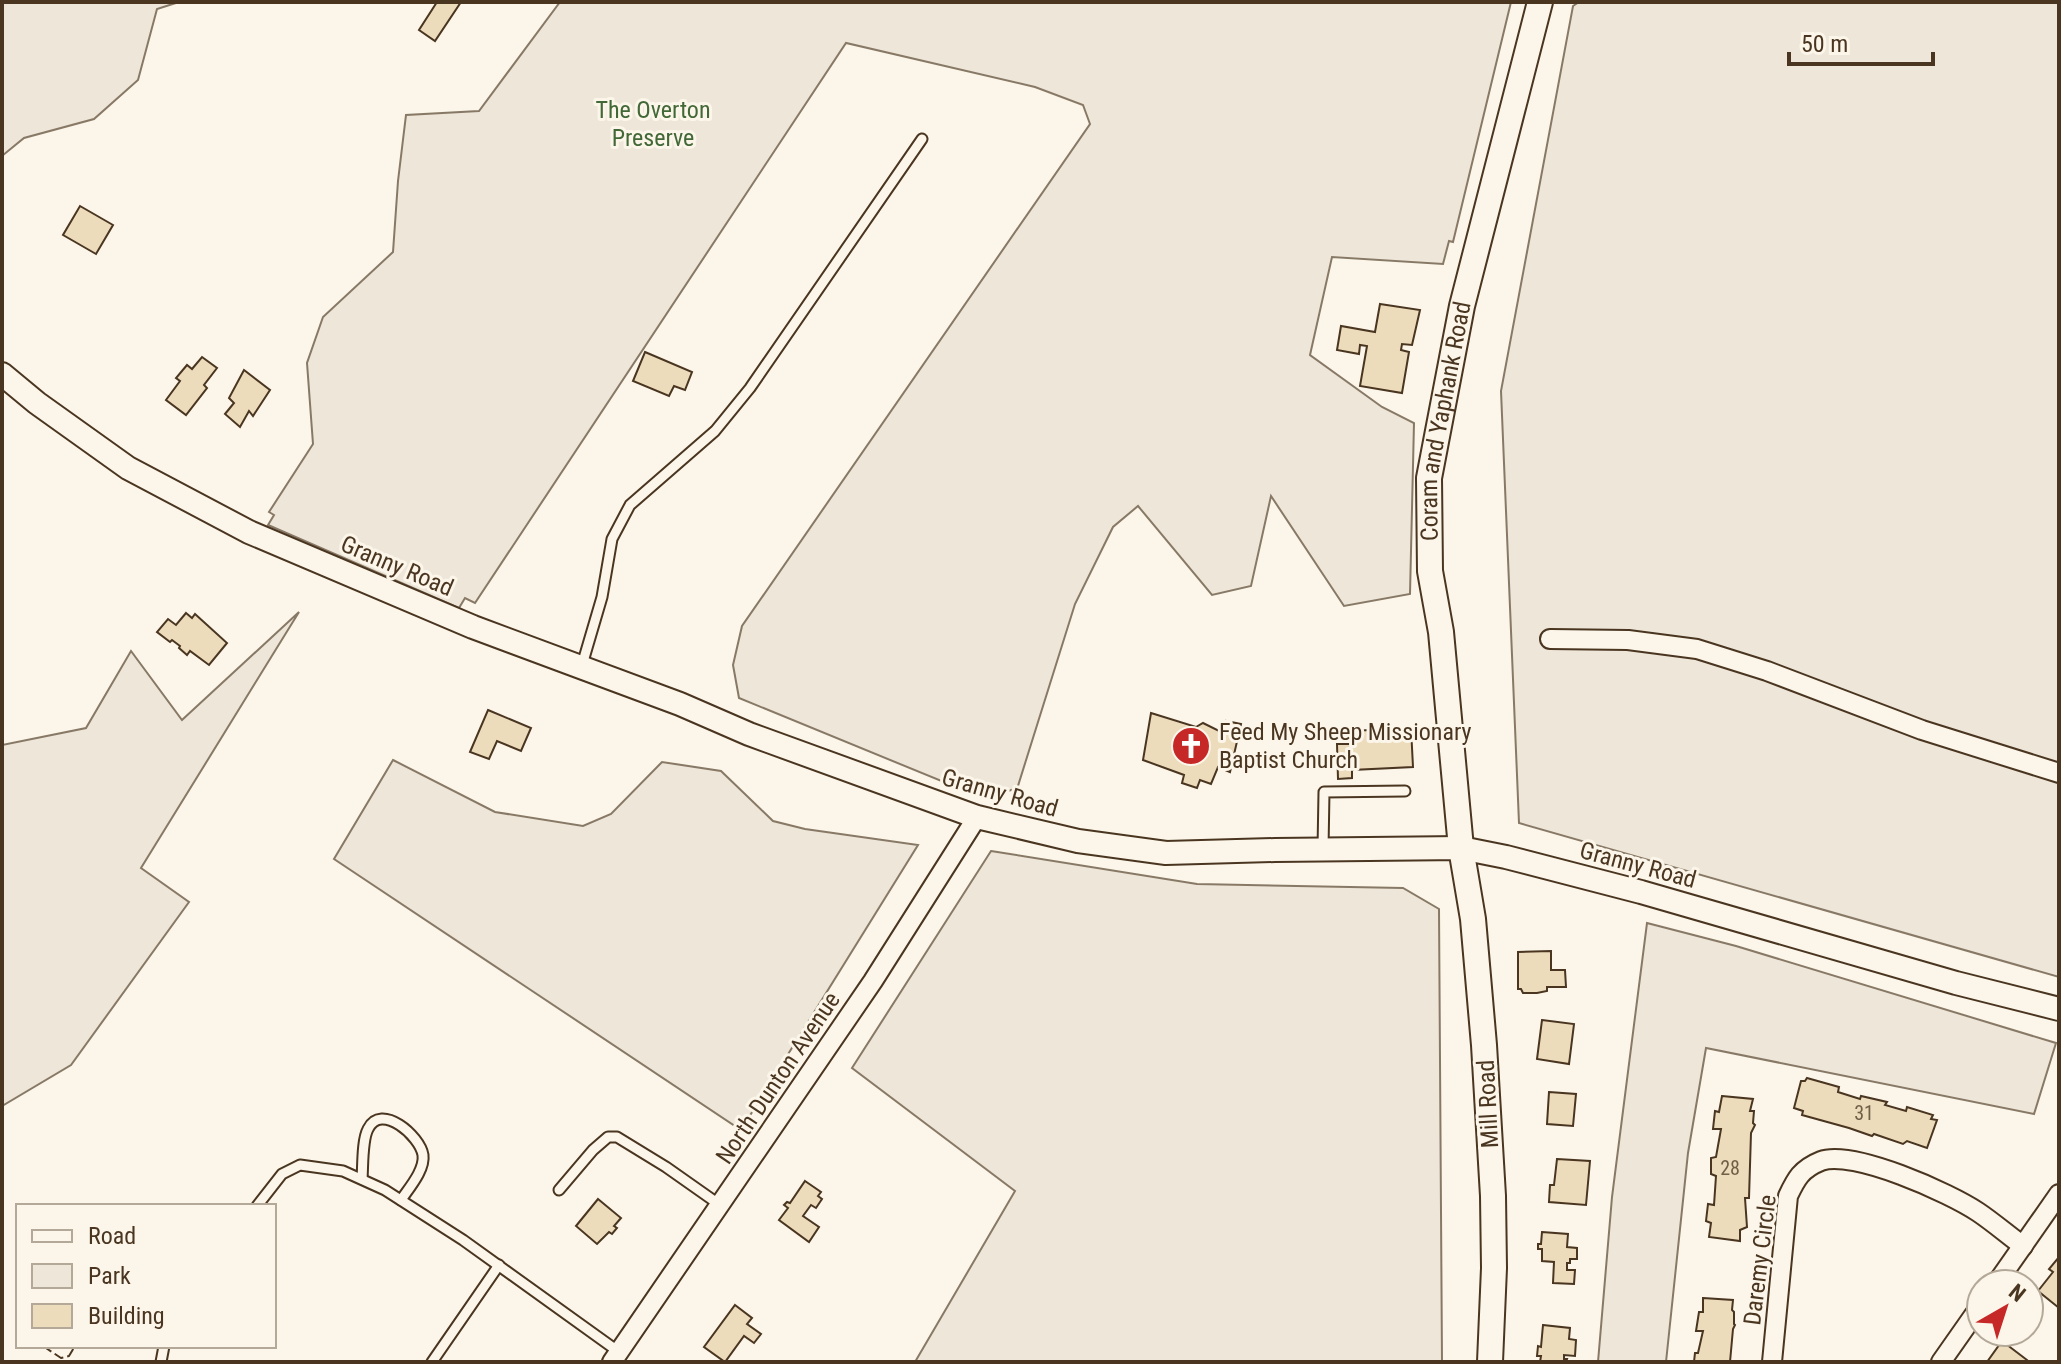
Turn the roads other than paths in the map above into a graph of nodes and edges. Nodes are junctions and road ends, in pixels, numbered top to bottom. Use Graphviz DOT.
graph roads {
  1 [pos="1540,2"];
  2 [pos="922,139"];
  3 [pos="2,374"];
  4 [pos="1550,639"];
  5 [pos="581,668"];
  6 [pos="2059,773"];
  7 [pos="1405,791"];
  8 [pos="977,817"];
  9 [pos="1461,848"];
  10 [pos="1323,849"];
  11 [pos="2059,1009"];
  12 [pos="362,1179"];
  13 [pos="559,1190"];
  14 [pos="2059,1194"];
  15 [pos="401,1200"];
  16 [pos="259,1204"];
  17 [pos="720,1205"];
  18 [pos="2023,1246"];
  19 [pos="499,1265"];
  20 [pos="2007,1268"];
  21 [pos="1965,1328"];
  22 [pos="616,1357"];
  23 [pos="432,1362"];
  24 [pos="1490,1362"];
  25 [pos="1772,1362"];
  26 [pos="1941,1362"];
  1 -- 9 [label="main road, Coram and Yaphank Road"];
  2 -- 5 [label="lane"];
  3 -- 5 [label="street, Granny Road"];
  4 -- 6 [label="street"];
  5 -- 8 [label="street, Granny Road"];
  7 -- 10 [label="lane"];
  8 -- 10 [label="street, Granny Road"];
  8 -- 17 [label="street, North Dunton Avenue"];
  9 -- 10 [label="street, Granny Road"];
  9 -- 11 [label="street, Granny Road"];
  9 -- 24 [label="main road, Mill Road"];
  12 -- 15 [label="lane"];
  12 -- 15 [label="lane"];
  12 -- 16 [label="lane"];
  13 -- 17 [label="lane"];
  14 -- 18 [label="street"];
  15 -- 19 [label="lane"];
  17 -- 22 [label="street, North Dunton Avenue"];
  18 -- 20 [label="street"];
  18 -- 25 [label="street, Daremy Circle"];
  19 -- 22 [label="lane"];
  19 -- 23 [label="lane"];
  21 -- 26 [label="street"];
}
